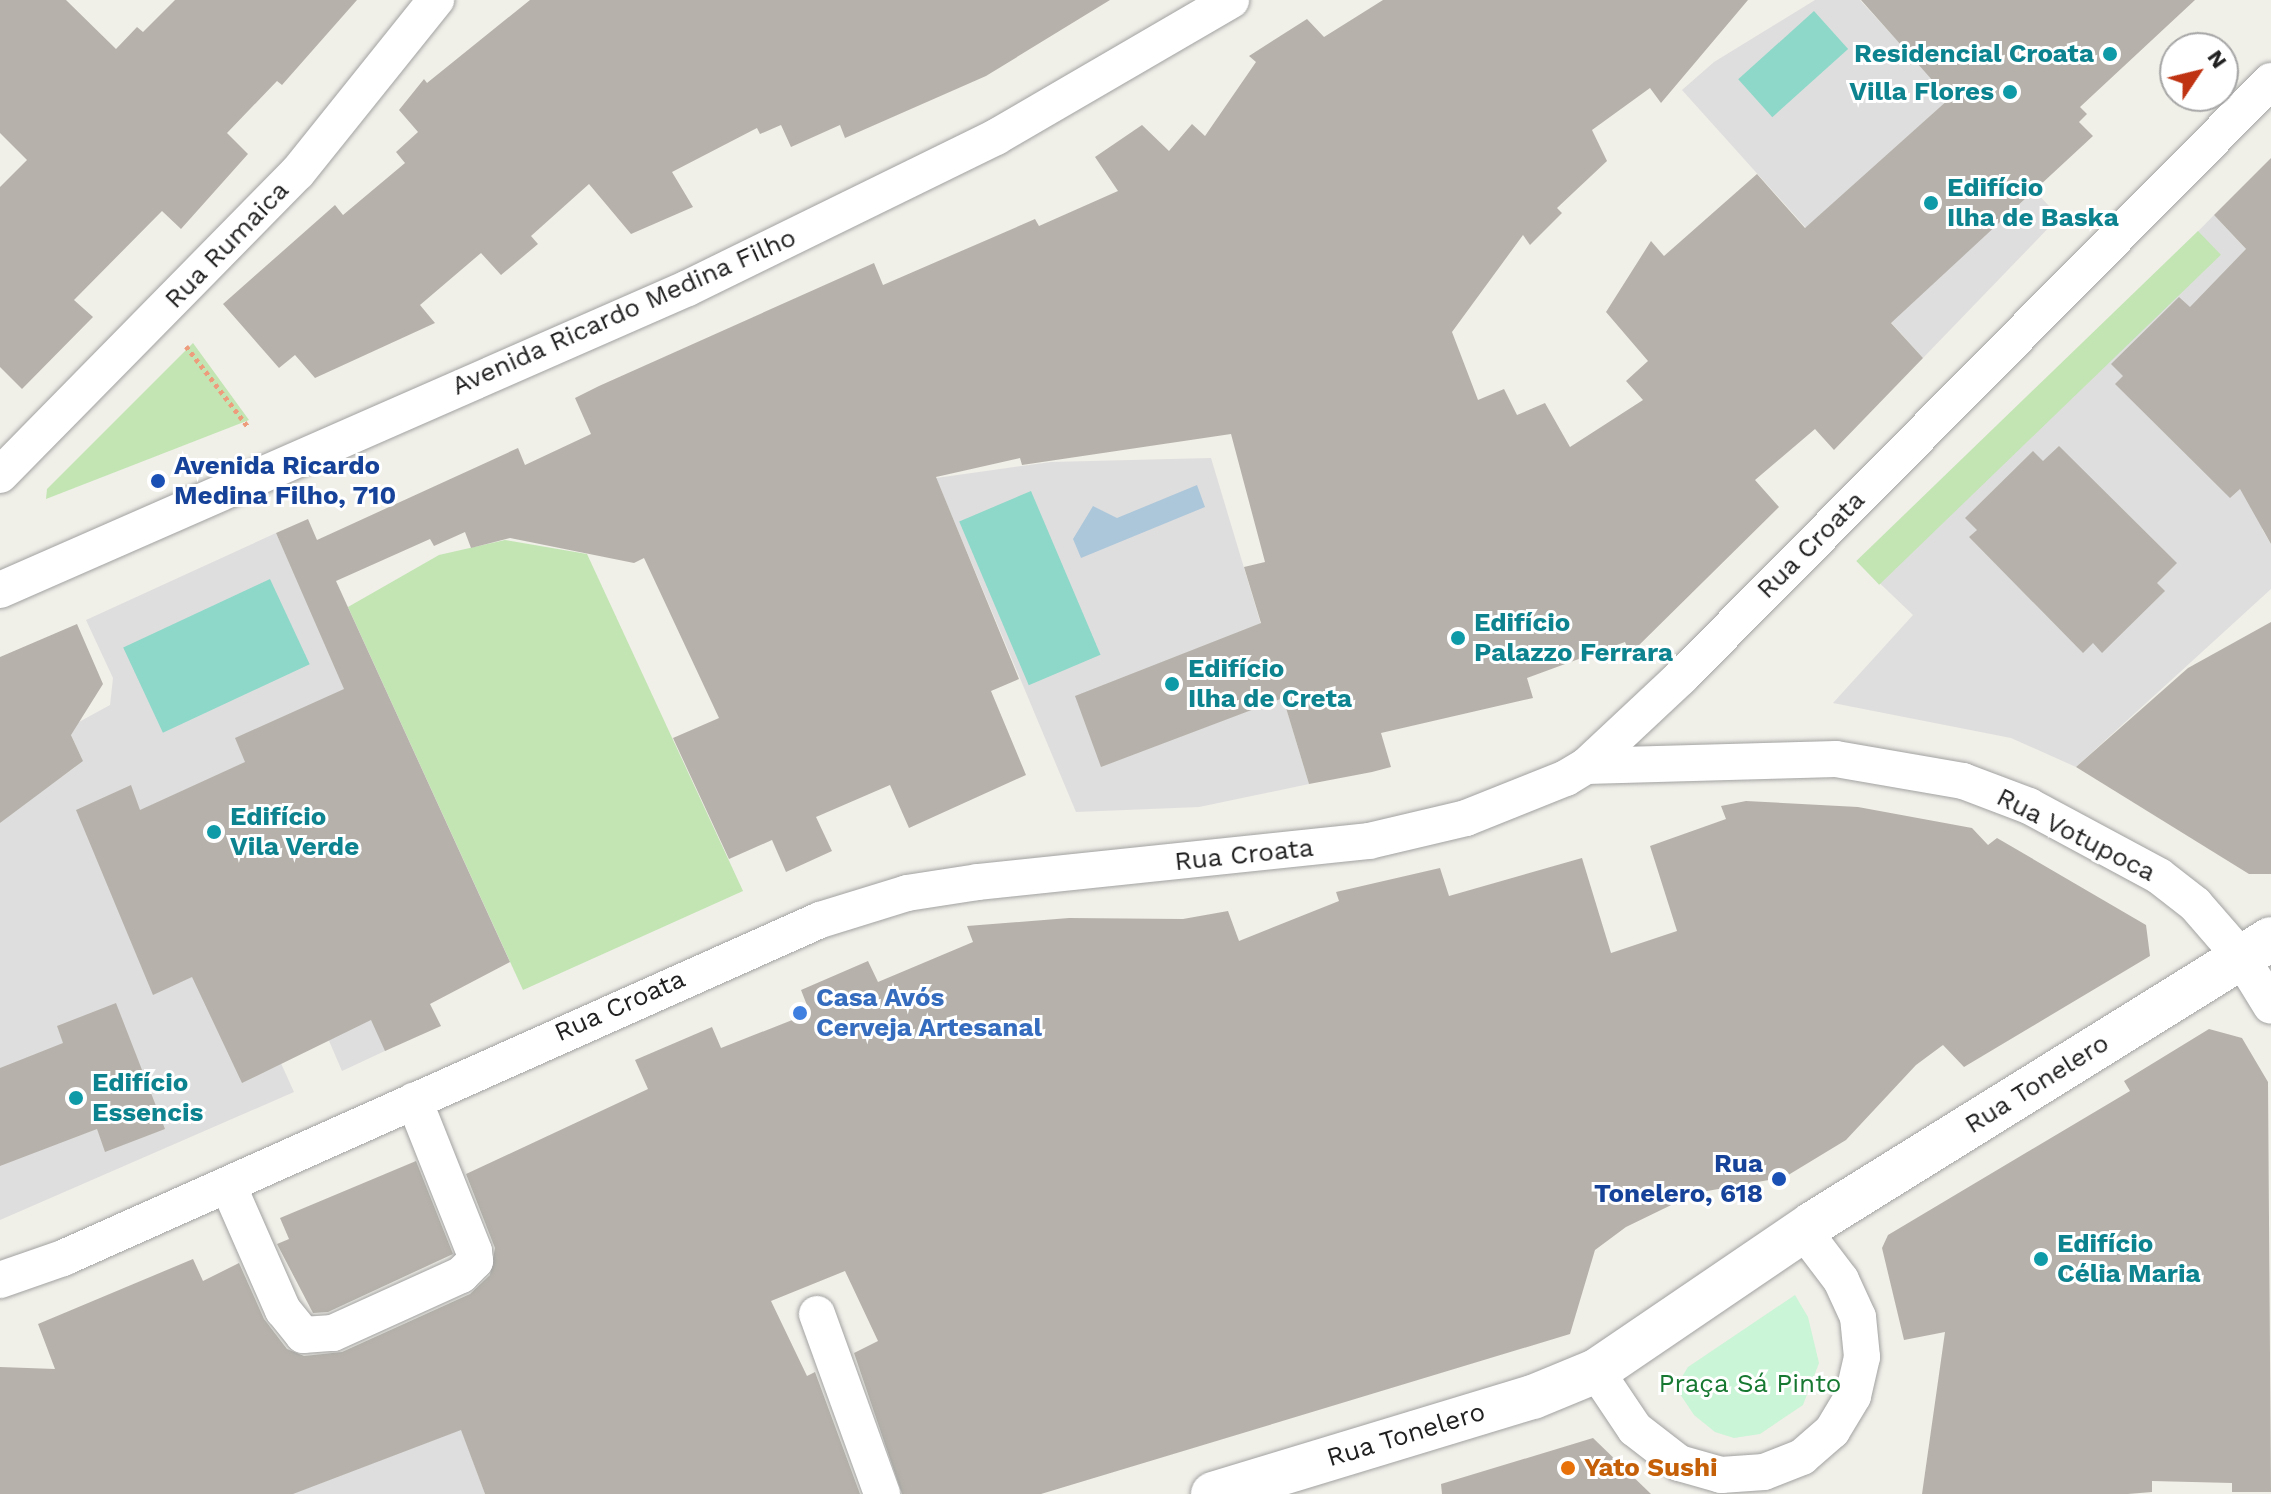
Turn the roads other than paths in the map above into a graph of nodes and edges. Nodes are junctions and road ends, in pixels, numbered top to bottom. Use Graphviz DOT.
graph roads {
  1 [pos="436,0"];
  2 [pos="1231,0"];
  3 [pos="2271,81"];
  4 [pos="0,475"];
  5 [pos="0,590"];
  6 [pos="1586,766"];
  7 [pos="2256,948"];
  8 [pos="2271,1006"];
  9 [pos="414,1100"];
  10 [pos="228,1185"];
  11 [pos="1803,1230"];
  12 [pos="0,1280"];
  13 [pos="817,1314"];
  14 [pos="1596,1371"];
  15 [pos="1765,1483"];
  16 [pos="882,1494"];
  17 [pos="1213,1494"];
  1 -- 4 [label="street, Rua Rumaica"];
  2 -- 5 [label="street, Avenida Ricardo Medina Filho"];
  3 -- 6 [label="street, Rua Croata"];
  6 -- 7 [label="street, Rua Votupoca"];
  6 -- 9 [label="street, Rua Croata"];
  7 -- 8 [label="street, Rua Votupoca"];
  7 -- 11 [label="street, Rua Tonelero"];
  9 -- 10 [label="street, Rua Croata"];
  9 -- 10 [label="street"];
  10 -- 12 [label="street, Rua Croata"];
  11 -- 14 [label="street"];
  11 -- 15 [label="street"];
  13 -- 16 [label="street"];
  14 -- 15 [label="street"];
  14 -- 17 [label="street, Rua Tonelero"];
}
